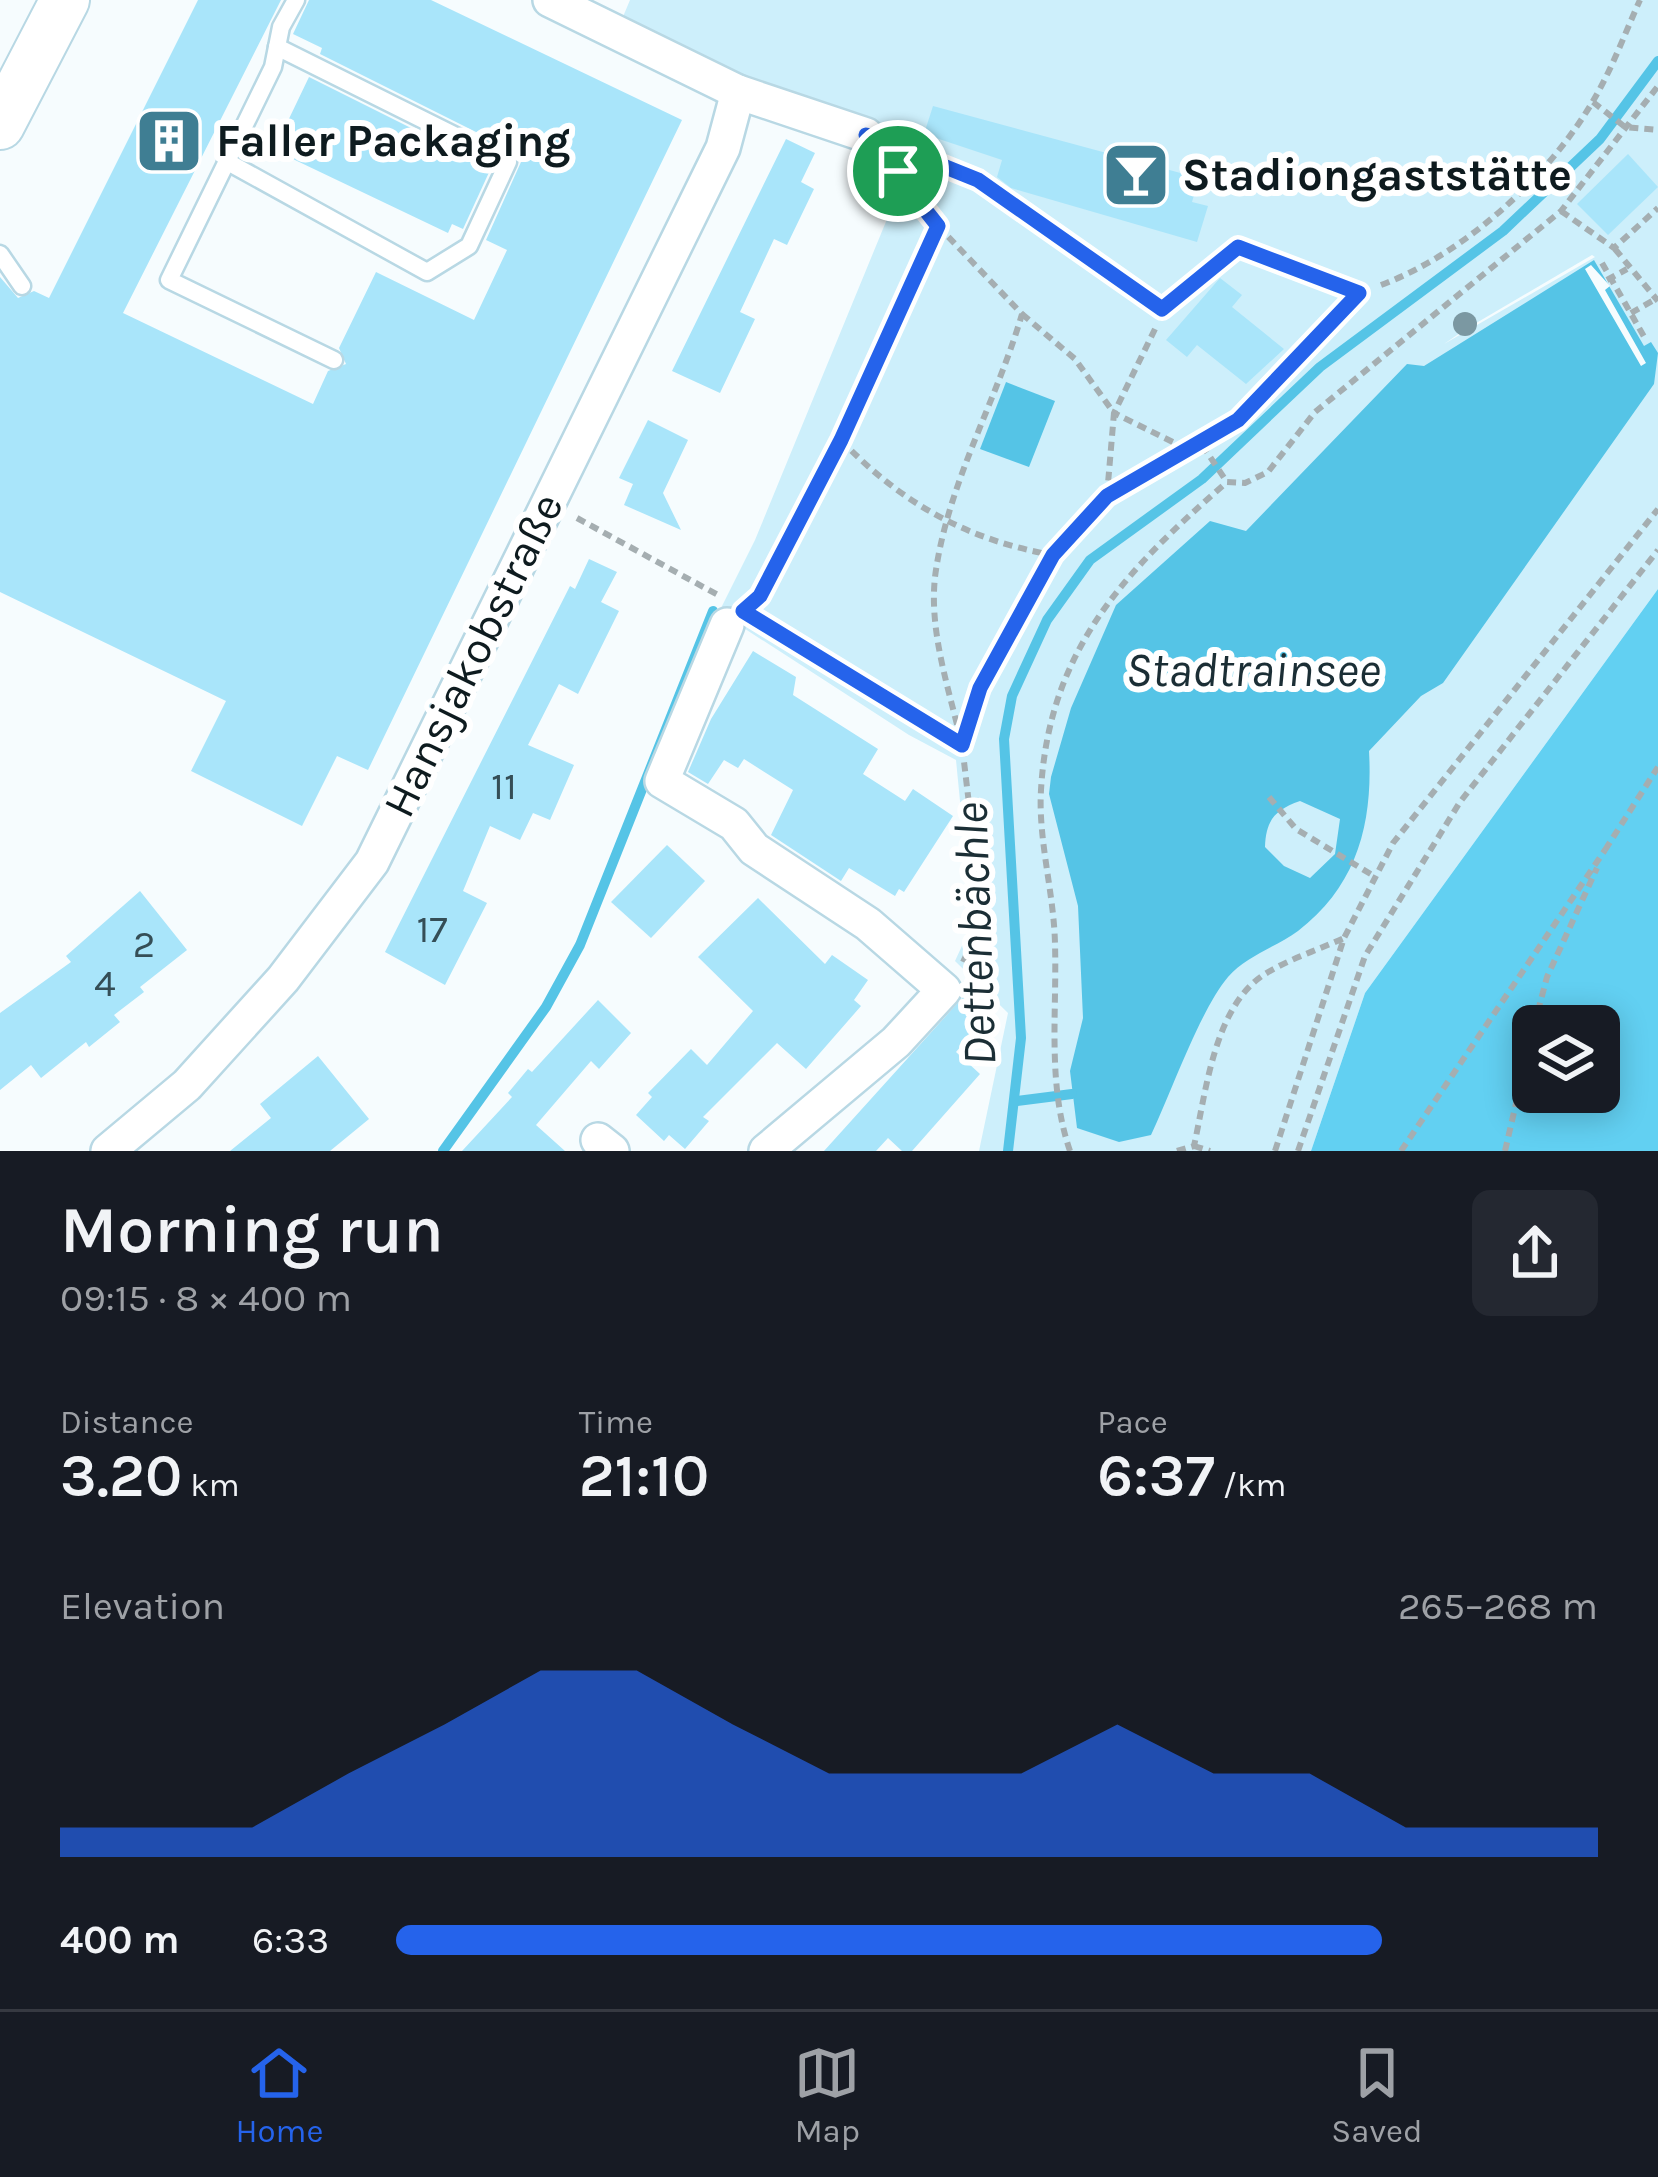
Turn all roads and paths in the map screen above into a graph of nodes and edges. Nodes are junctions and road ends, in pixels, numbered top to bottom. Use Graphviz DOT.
graph roads {
  1 [pos="65,0"];
  2 [pos="296,0"];
  3 [pos="550,0"];
  4 [pos="1640,0"];
  5 [pos="277,47"];
  6 [pos="1658,86"];
  7 [pos="738,92"];
  8 [pos="1593,102"];
  9 [pos="0,125"];
  10 [pos="1625,127"];
  11 [pos="1658,130"];
  12 [pos="866,135"];
  13 [pos="226,161"];
  14 [pos="1658,208"];
  15 [pos="1561,211"];
  16 [pos="938,226"];
  17 [pos="1614,248"];
  18 [pos="0,254"];
  19 [pos="1602,263"];
  20 [pos="1627,269"];
  21 [pos="427,272"];
  22 [pos="1609,279"];
  23 [pos="22,286"];
  24 [pos="417,292"];
  25 [pos="1359,293"];
  26 [pos="1657,300"];
  27 [pos="1162,309"];
  28 [pos="1631,313"];
  29 [pos="1022,314"];
  30 [pos="1646,340"];
  31 [pos="334,360"];
  32 [pos="1114,413"];
  33 [pos="841,440"];
  34 [pos="1202,445"];
  35 [pos="1186,449"];
  36 [pos="1227,482"];
  37 [pos="1107,496"];
  38 [pos="545,506"];
  39 [pos="1658,508"];
  40 [pos="946,525"];
  41 [pos="1658,550"];
  42 [pos="1053,555"];
  43 [pos="725,612"];
  44 [pos="962,745"];
  45 [pos="1658,767"];
  46 [pos="1269,796"];
  47 [pos="1605,850"];
  48 [pos="1374,876"];
  49 [pos="1344,938"];
  50 [pos="944,990"];
  51 [pos="1539,1005"];
  52 [pos="1514,1113"];
  53 [pos="1194,1146"];
  54 [pos="108,1151"];
  55 [pos="766,1151"];
  56 [pos="1070,1151"];
  57 [pos="1177,1151"];
  58 [pos="1210,1151"];
  59 [pos="1276,1151"];
  60 [pos="1298,1151"];
  61 [pos="1401,1151"];
  62 [pos="1505,1151"];
  1 -- 9 [label="street"];
  2 -- 5 [label="lane"];
  3 -- 7 [label="street"];
  4 -- 8 [label="path"];
  5 -- 13 [label="lane"];
  5 -- 21 [label="lane"];
  6 -- 10 [label="path"];
  7 -- 12 [label="street"];
  7 -- 38 [label="street, Hansjakobstraße"];
  8 -- 10 [label="path"];
  8 -- 25 [label="path"];
  10 -- 11 [label="path"];
  10 -- 15 [label="path"];
  12 -- 16 [label="path"];
  12 -- 27 [label="lane"];
  13 -- 21 [label="lane"];
  13 -- 31 [label="lane"];
  14 -- 17 [label="path"];
  15 -- 17 [label="path"];
  15 -- 36 [label="path"];
  16 -- 29 [label="path"];
  16 -- 33 [label="path"];
  17 -- 20 [label="path"];
  18 -- 23 [label="lane"];
  19 -- 22 [label="path"];
  20 -- 22 [label="path"];
  20 -- 26 [label="path"];
  21 -- 24 [label="lane"];
  22 -- 28 [label="path"];
  25 -- 27 [label="lane"];
  25 -- 34 [label="path"];
  26 -- 28 [label="path"];
  27 -- 32 [label="path"];
  28 -- 30 [label="path"];
  29 -- 32 [label="path"];
  29 -- 40 [label="path"];
  32 -- 35 [label="path"];
  32 -- 37 [label="path"];
  33 -- 40 [label="path"];
  33 -- 44 [label="path"];
  34 -- 35 [label="path"];
  34 -- 36 [label="path"];
  35 -- 37 [label="path"];
  36 -- 56 [label="path"];
  37 -- 42 [label="path"];
  38 -- 43 [label="path"];
  38 -- 54 [label="street, Hansjakobstraße"];
  39 -- 48 [label="path"];
  40 -- 42 [label="path"];
  40 -- 44 [label="path"];
  41 -- 60 [label="path"];
  42 -- 44 [label="path"];
  43 -- 50 [label="street"];
  44 -- 50 [label="path"];
  45 -- 47 [label="path"];
  46 -- 48 [label="path"];
  47 -- 51 [label="path"];
  47 -- 61 [label="path"];
  48 -- 49 [label="path"];
  49 -- 53 [label="path"];
  49 -- 59 [label="path"];
  50 -- 55 [label="street"];
  52 -- 62 [label="path"];
  53 -- 57 [label="path"];
  53 -- 58 [label="path"];
}
